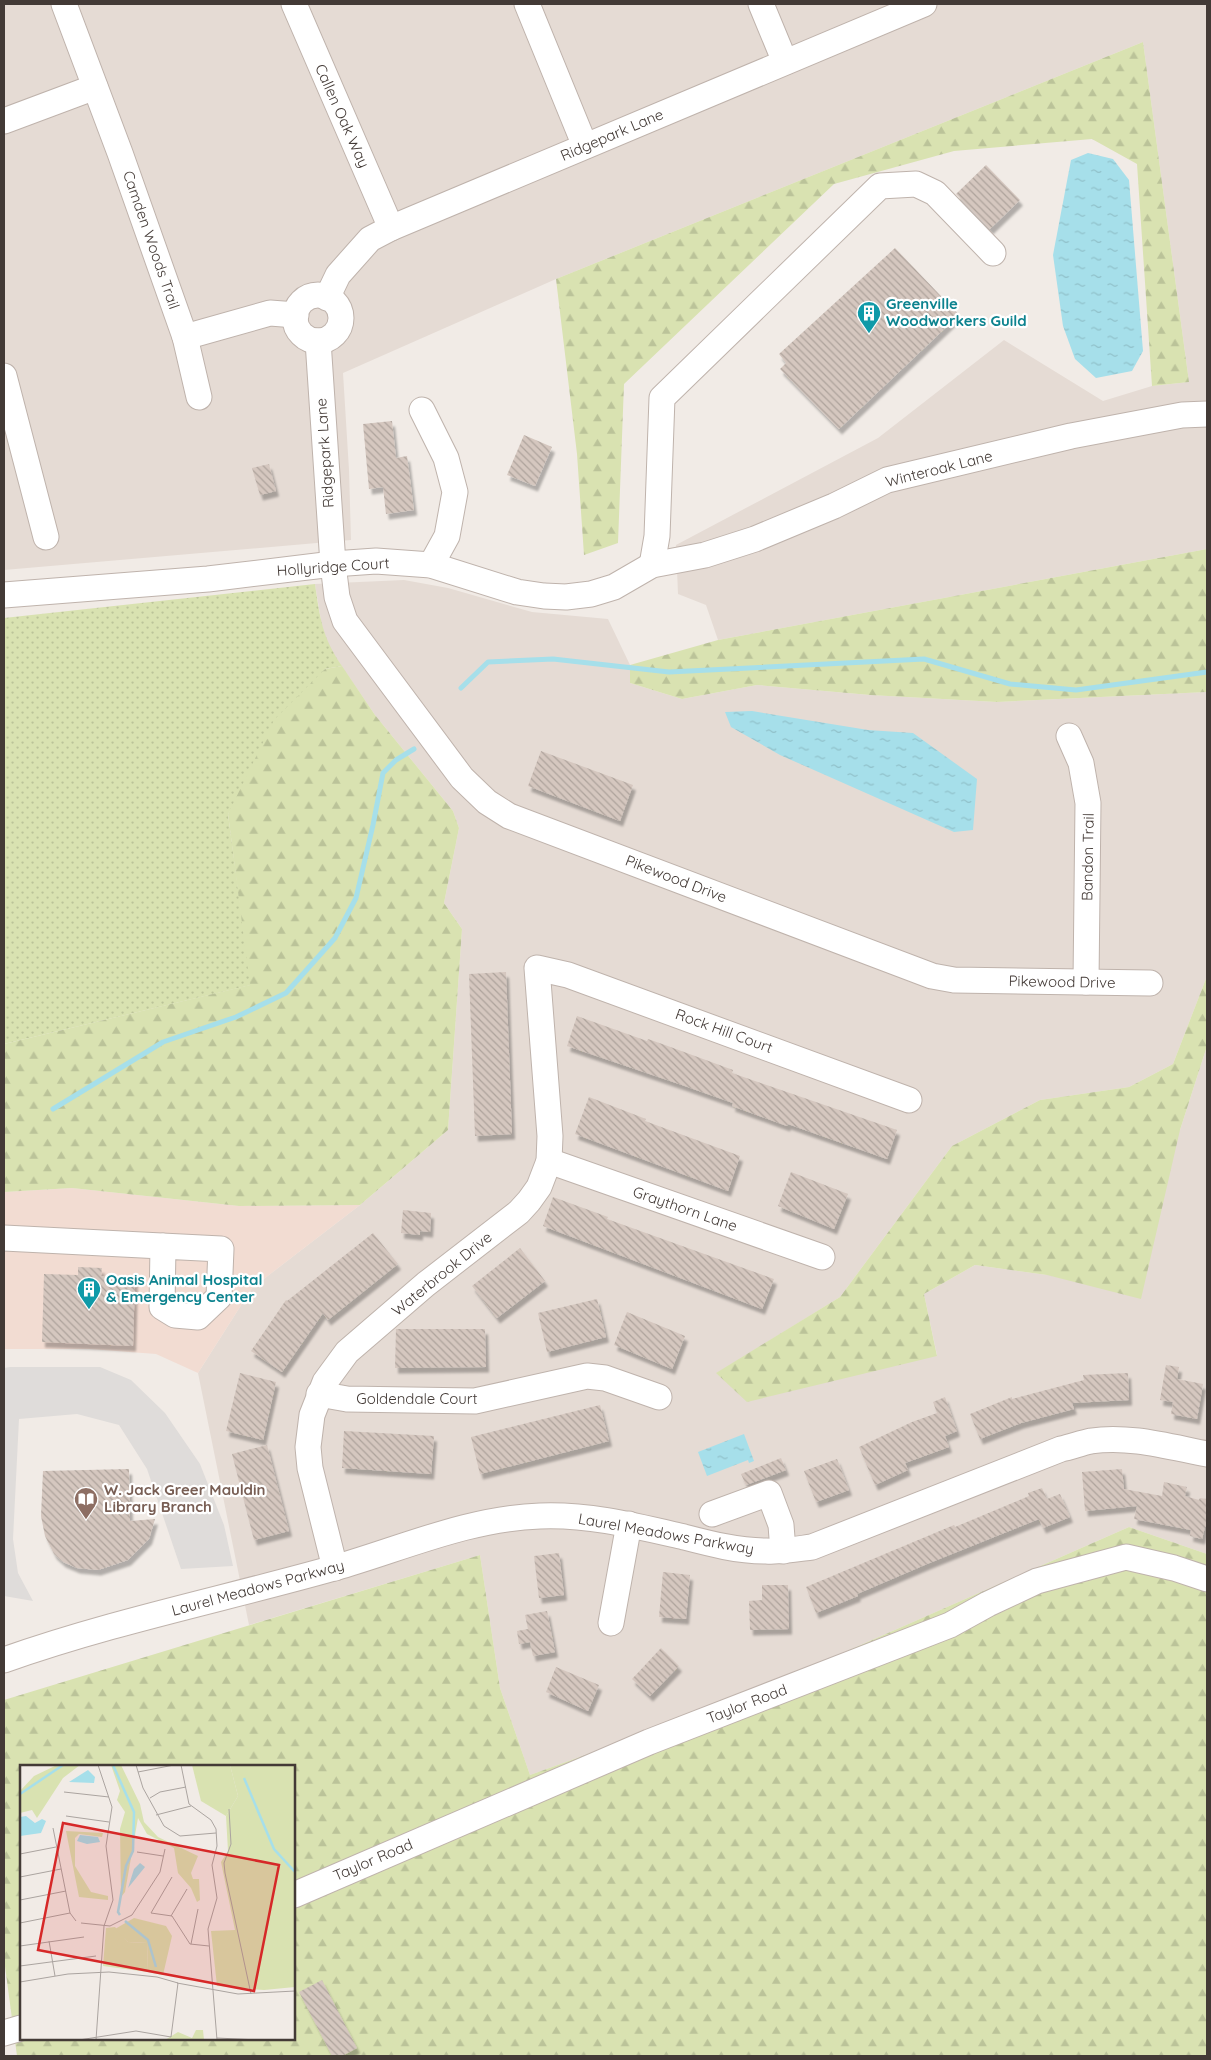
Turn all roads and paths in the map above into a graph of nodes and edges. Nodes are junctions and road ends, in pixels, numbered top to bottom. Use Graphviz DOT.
graph roads {
  1 [pos="64,4"];
  2 [pos="294,4"];
  3 [pos="527,4"];
  4 [pos="761,4"];
  5 [pos="924,4"];
  6 [pos="785,62"];
  7 [pos="95,86"];
  8 [pos="4,121"];
  9 [pos="585,146"];
  10 [pos="391,228"];
  11 [pos="993,253"];
  12 [pos="328,298"];
  13 [pos="296,315"];
  14 [pos="185,337"];
  15 [pos="318,341"];
  16 [pos="4,376"];
  17 [pos="199,397"];
  18 [pos="422,410"];
  19 [pos="1207,414"];
  20 [pos="46,537"];
  21 [pos="333,564"];
  22 [pos="431,564"];
  23 [pos="652,566"];
  24 [pos="4,595"];
  25 [pos="1069,736"];
  26 [pos="537,968"];
  27 [pos="1086,982"];
  28 [pos="1150,983"];
  29 [pos="909,1100"];
  30 [pos="548,1161"];
  31 [pos="4,1238"];
  32 [pos="163,1246"];
  33 [pos="822,1257"];
  34 [pos="320,1394"];
  35 [pos="659,1397"];
  36 [pos="1207,1454"];
  37 [pos="712,1514"];
  38 [pos="629,1524"];
  39 [pos="782,1551"];
  40 [pos="335,1568"];
  41 [pos="1207,1579"];
  42 [pos="611,1624"];
  43 [pos="4,1660"];
  44 [pos="295,1895"];
  45 [pos="20,2028"];
  46 [pos="4,2033"];
  1 -- 7 [label="street, Camden Woods Trail"];
  2 -- 10 [label="street, Callen Oak Way"];
  3 -- 9 [label="street"];
  4 -- 6 [label="street"];
  5 -- 6 [label="street, Ridgepark Lane"];
  6 -- 9 [label="street, Ridgepark Lane"];
  7 -- 8 [label="street"];
  7 -- 14 [label="street, Camden Woods Trail"];
  9 -- 10 [label="street, Ridgepark Lane"];
  10 -- 12 [label="street, Ridgepark Lane"];
  11 -- 23 [label="street"];
  12 -- 13 [label="street"];
  12 -- 15 [label="street"];
  13 -- 14 [label="street"];
  13 -- 15 [label="street"];
  14 -- 17 [label="street, Camden Woods Trail"];
  15 -- 21 [label="street, Ridgepark Lane"];
  16 -- 20 [label="street"];
  18 -- 22 [label="street"];
  19 -- 23 [label="street, Winteroak Lane"];
  21 -- 22 [label="street, Hollyridge Court"];
  21 -- 24 [label="street, Hollyridge Court"];
  21 -- 27 [label="street, Pikewood Drive"];
  22 -- 23 [label="street, Hollyridge Court"];
  25 -- 27 [label="street, Bandon Trail"];
  26 -- 29 [label="street, Rock Hill Court"];
  26 -- 30 [label="street, Waterbrook Drive"];
  27 -- 28 [label="street, Pikewood Drive"];
  30 -- 33 [label="street, Graythorn Lane"];
  30 -- 34 [label="street, Waterbrook Drive"];
  31 -- 32 [label="street"];
  34 -- 35 [label="street, Goldendale Court"];
  34 -- 40 [label="street, Waterbrook Drive"];
  36 -- 39 [label="street, Laurel Meadows Parkway"];
  37 -- 39 [label="street"];
  38 -- 39 [label="street, Laurel Meadows Parkway"];
  38 -- 40 [label="street, Laurel Meadows Parkway"];
  38 -- 42 [label="street"];
  40 -- 43 [label="street, Laurel Meadows Parkway"];
  41 -- 44 [label="street, Taylor Road"];
  45 -- 46 [label="street"];
}
